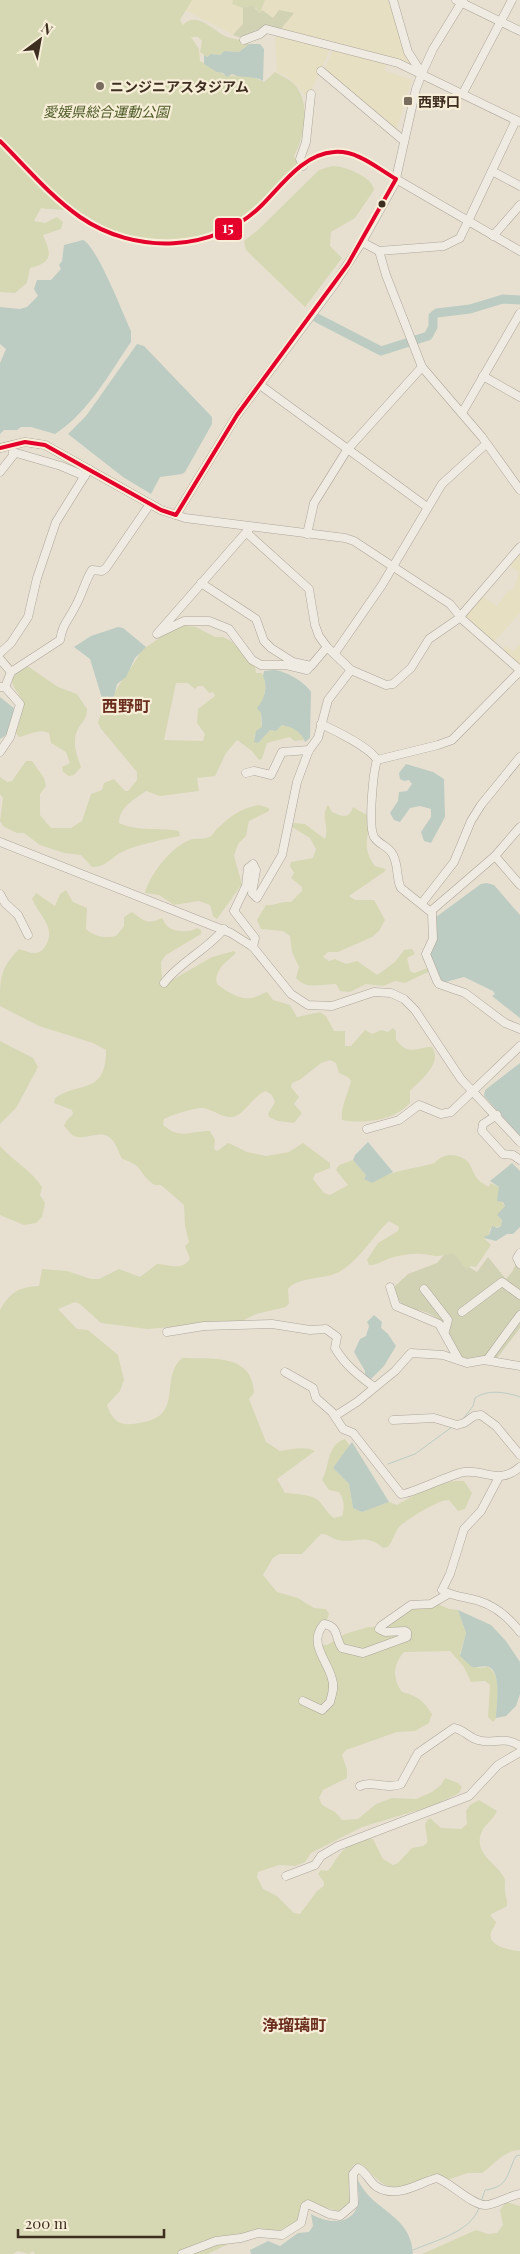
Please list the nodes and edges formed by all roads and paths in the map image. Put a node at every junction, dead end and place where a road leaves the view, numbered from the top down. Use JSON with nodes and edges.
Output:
{"nodes":[{"id":1,"x":393,"y":0,"type":"edge"},
{"id":2,"x":512,"y":0,"type":"edge"},
{"id":3,"x":460,"y":1,"type":"edge"},
{"id":4,"x":500,"y":22,"type":"junction"},
{"id":5,"x":520,"y":31,"type":"edge"},
{"id":6,"x":244,"y":40,"type":"dead end"},
{"id":7,"x":322,"y":71,"type":"dead end"},
{"id":8,"x":422,"y":73,"type":"junction"},
{"id":9,"x":463,"y":93,"type":"junction"},
{"id":10,"x":311,"y":94,"type":"dead end"},
{"id":11,"x":518,"y":121,"type":"edge"},
{"id":12,"x":404,"y":141,"type":"junction"},
{"id":13,"x":303,"y":166,"type":"dead end"},
{"id":14,"x":492,"y":171,"type":"junction"},
{"id":15,"x":395,"y":181,"type":"junction"},
{"id":16,"x":520,"y":186,"type":"edge"},
{"id":17,"x":520,"y":205,"type":"edge"},
{"id":18,"x":469,"y":222,"type":"junction"},
{"id":19,"x":493,"y":236,"type":"junction"},
{"id":20,"x":362,"y":242,"type":"junction"},
{"id":21,"x":379,"y":250,"type":"junction"},
{"id":22,"x":520,"y":251,"type":"edge"},
{"id":23,"x":520,"y":313,"type":"edge"},
{"id":24,"x":422,"y":366,"type":"junction"},
{"id":25,"x":483,"y":376,"type":"junction"},
{"id":26,"x":260,"y":384,"type":"junction"},
{"id":27,"x":520,"y":397,"type":"edge"},
{"id":28,"x":462,"y":413,"type":"junction"},
{"id":29,"x":486,"y":444,"type":"junction"},
{"id":30,"x":0,"y":448,"type":"edge"},
{"id":31,"x":347,"y":450,"type":"junction"},
{"id":32,"x":0,"y":472,"type":"edge"},
{"id":33,"x":87,"y":473,"type":"junction"},
{"id":34,"x":520,"y":490,"type":"edge"},
{"id":35,"x":150,"y":504,"type":"junction"},
{"id":36,"x":427,"y":507,"type":"junction"},
{"id":37,"x":176,"y":515,"type":"junction"},
{"id":38,"x":249,"y":530,"type":"junction"},
{"id":39,"x":307,"y":534,"type":"junction"},
{"id":40,"x":520,"y":548,"type":"edge"},
{"id":41,"x":392,"y":566,"type":"junction"},
{"id":42,"x":201,"y":583,"type":"junction"},
{"id":43,"x":460,"y":616,"type":"junction"},
{"id":44,"x":327,"y":647,"type":"junction"},
{"id":45,"x":0,"y":653,"type":"edge"},
{"id":46,"x":335,"y":653,"type":"junction"},
{"id":47,"x":0,"y":659,"type":"edge"},
{"id":48,"x":310,"y":666,"type":"junction"},
{"id":49,"x":351,"y":670,"type":"junction"},
{"id":50,"x":520,"y":670,"type":"edge"},
{"id":51,"x":11,"y":672,"type":"junction"},
{"id":52,"x":3,"y":687,"type":"edge"},
{"id":53,"x":321,"y":724,"type":"junction"},
{"id":54,"x":309,"y":750,"type":"junction"},
{"id":55,"x":0,"y":752,"type":"edge"},
{"id":56,"x":520,"y":757,"type":"edge"},
{"id":57,"x":378,"y":760,"type":"junction"},
{"id":58,"x":246,"y":773,"type":"dead end"},
{"id":59,"x":520,"y":827,"type":"edge"},
{"id":60,"x":0,"y":842,"type":"edge"},
{"id":61,"x":495,"y":856,"type":"junction"},
{"id":62,"x":520,"y":885,"type":"edge"},
{"id":63,"x":0,"y":894,"type":"edge"},
{"id":64,"x":422,"y":903,"type":"junction"},
{"id":65,"x":431,"y":912,"type":"junction"},
{"id":66,"x":224,"y":929,"type":"junction"},
{"id":67,"x":28,"y":935,"type":"dead end"},
{"id":68,"x":253,"y":947,"type":"junction"},
{"id":69,"x":164,"y":983,"type":"dead end"},
{"id":70,"x":520,"y":1029,"type":"edge"},
{"id":71,"x":520,"y":1046,"type":"edge"},
{"id":72,"x":474,"y":1091,"type":"junction"},
{"id":73,"x":497,"y":1115,"type":"junction"},
{"id":74,"x":367,"y":1129,"type":"dead end"},
{"id":75,"x":520,"y":1142,"type":"edge"},
{"id":76,"x":520,"y":1160,"type":"edge"},
{"id":77,"x":520,"y":1252,"type":"edge"},
{"id":78,"x":520,"y":1264,"type":"edge"},
{"id":79,"x":390,"y":1287,"type":"dead end"},
{"id":80,"x":424,"y":1289,"type":"dead end"},
{"id":81,"x":520,"y":1295,"type":"edge"},
{"id":82,"x":462,"y":1312,"type":"dead end"},
{"id":83,"x":520,"y":1316,"type":"edge"},
{"id":84,"x":445,"y":1331,"type":"junction"},
{"id":85,"x":168,"y":1332,"type":"dead end"},
{"id":86,"x":459,"y":1360,"type":"junction"},
{"id":87,"x":487,"y":1360,"type":"junction"},
{"id":88,"x":520,"y":1366,"type":"edge"},
{"id":89,"x":285,"y":1372,"type":"dead end"},
{"id":90,"x":374,"y":1387,"type":"junction"},
{"id":91,"x":335,"y":1416,"type":"junction"},
{"id":92,"x":393,"y":1420,"type":"dead end"},
{"id":93,"x":520,"y":1455,"type":"edge"},
{"id":94,"x":520,"y":1466,"type":"edge"},
{"id":95,"x":499,"y":1477,"type":"junction"},
{"id":96,"x":448,"y":1594,"type":"junction"},
{"id":97,"x":517,"y":1621,"type":"edge"},
{"id":98,"x":520,"y":1632,"type":"edge"},
{"id":99,"x":303,"y":1701,"type":"dead end"},
{"id":100,"x":520,"y":1746,"type":"edge"},
{"id":101,"x":520,"y":1752,"type":"edge"},
{"id":102,"x":360,"y":1786,"type":"dead end"},
{"id":103,"x":286,"y":1876,"type":"dead end"},
{"id":104,"x":520,"y":2194,"type":"edge"},
{"id":105,"x":182,"y":2254,"type":"edge"}],
"edges":[{"from":1,"to":8,"type":"street"},
{"from":2,"to":4,"type":"street"},
{"from":3,"to":4,"type":"street"},
{"from":3,"to":8,"type":"street"},
{"from":4,"to":5,"type":"street"},
{"from":4,"to":9,"type":"street"},
{"from":6,"to":8,"type":"street"},
{"from":7,"to":12,"type":"street"},
{"from":8,"to":9,"type":"street"},
{"from":8,"to":12,"type":"street"},
{"from":9,"to":11,"type":"street"},
{"from":10,"to":13,"type":"street"},
{"from":11,"to":14,"type":"street"},
{"from":12,"to":15,"type":"street"},
{"from":14,"to":16,"type":"street"},
{"from":14,"to":18,"type":"street"},
{"from":15,"to":18,"type":"street"},
{"from":15,"to":20,"type":"street"},
{"from":17,"to":19,"type":"street"},
{"from":18,"to":19,"type":"street"},
{"from":18,"to":21,"type":"street"},
{"from":19,"to":22,"type":"street"},
{"from":20,"to":21,"type":"street"},
{"from":20,"to":26,"type":"street"},
{"from":21,"to":24,"type":"street"},
{"from":23,"to":25,"type":"street"},
{"from":24,"to":28,"type":"street"},
{"from":24,"to":31,"type":"street"},
{"from":25,"to":27,"type":"street"},
{"from":25,"to":28,"type":"street"},
{"from":26,"to":31,"type":"street"},
{"from":26,"to":37,"type":"street"},
{"from":28,"to":29,"type":"street"},
{"from":29,"to":34,"type":"street"},
{"from":29,"to":36,"type":"street"},
{"from":30,"to":33,"type":"street"},
{"from":31,"to":36,"type":"street"},
{"from":31,"to":39,"type":"street"},
{"from":32,"to":33,"type":"street"},
{"from":33,"to":35,"type":"street"},
{"from":33,"to":45,"type":"street"},
{"from":35,"to":37,"type":"street"},
{"from":35,"to":51,"type":"street"},
{"from":36,"to":41,"type":"street"},
{"from":37,"to":38,"type":"street"},
{"from":38,"to":39,"type":"street"},
{"from":38,"to":42,"type":"street"},
{"from":38,"to":44,"type":"street"},
{"from":39,"to":41,"type":"street"},
{"from":40,"to":43,"type":"street"},
{"from":41,"to":43,"type":"street"},
{"from":41,"to":46,"type":"street"},
{"from":42,"to":48,"type":"street"},
{"from":42,"to":48,"type":"street"},
{"from":43,"to":49,"type":"street"},
{"from":43,"to":50,"type":"street"},
{"from":44,"to":46,"type":"street"},
{"from":44,"to":48,"type":"street"},
{"from":46,"to":49,"type":"street"},
{"from":47,"to":51,"type":"street"},
{"from":49,"to":53,"type":"street"},
{"from":50,"to":57,"type":"street"},
{"from":51,"to":52,"type":"street"},
{"from":52,"to":55,"type":"street"},
{"from":53,"to":54,"type":"street"},
{"from":53,"to":57,"type":"street"},
{"from":54,"to":58,"type":"street"},
{"from":54,"to":68,"type":"street"},
{"from":56,"to":64,"type":"street"},
{"from":57,"to":64,"type":"street"},
{"from":59,"to":61,"type":"street"},
{"from":60,"to":66,"type":"street"},
{"from":61,"to":62,"type":"street"},
{"from":61,"to":65,"type":"street"},
{"from":63,"to":67,"type":"street"},
{"from":64,"to":65,"type":"street"},
{"from":65,"to":70,"type":"street"},
{"from":66,"to":68,"type":"street"},
{"from":66,"to":69,"type":"street"},
{"from":68,"to":72,"type":"street"},
{"from":71,"to":72,"type":"street"},
{"from":72,"to":73,"type":"street"},
{"from":72,"to":74,"type":"street"},
{"from":73,"to":75,"type":"street"},
{"from":73,"to":76,"type":"street"},
{"from":77,"to":78,"type":"street"},
{"from":79,"to":84,"type":"street"},
{"from":80,"to":84,"type":"street"},
{"from":81,"to":82,"type":"street"},
{"from":83,"to":87,"type":"street"},
{"from":84,"to":86,"type":"street"},
{"from":85,"to":90,"type":"street"},
{"from":86,"to":87,"type":"street"},
{"from":86,"to":90,"type":"street"},
{"from":87,"to":88,"type":"street"},
{"from":89,"to":91,"type":"street"},
{"from":90,"to":91,"type":"street"},
{"from":91,"to":95,"type":"street"},
{"from":92,"to":93,"type":"street"},
{"from":94,"to":95,"type":"street"},
{"from":95,"to":96,"type":"street"},
{"from":96,"to":97,"type":"street"},
{"from":96,"to":99,"type":"street"},
{"from":97,"to":98,"type":"street"},
{"from":100,"to":102,"type":"street"},
{"from":101,"to":103,"type":"street"},
{"from":104,"to":105,"type":"street"}]}
